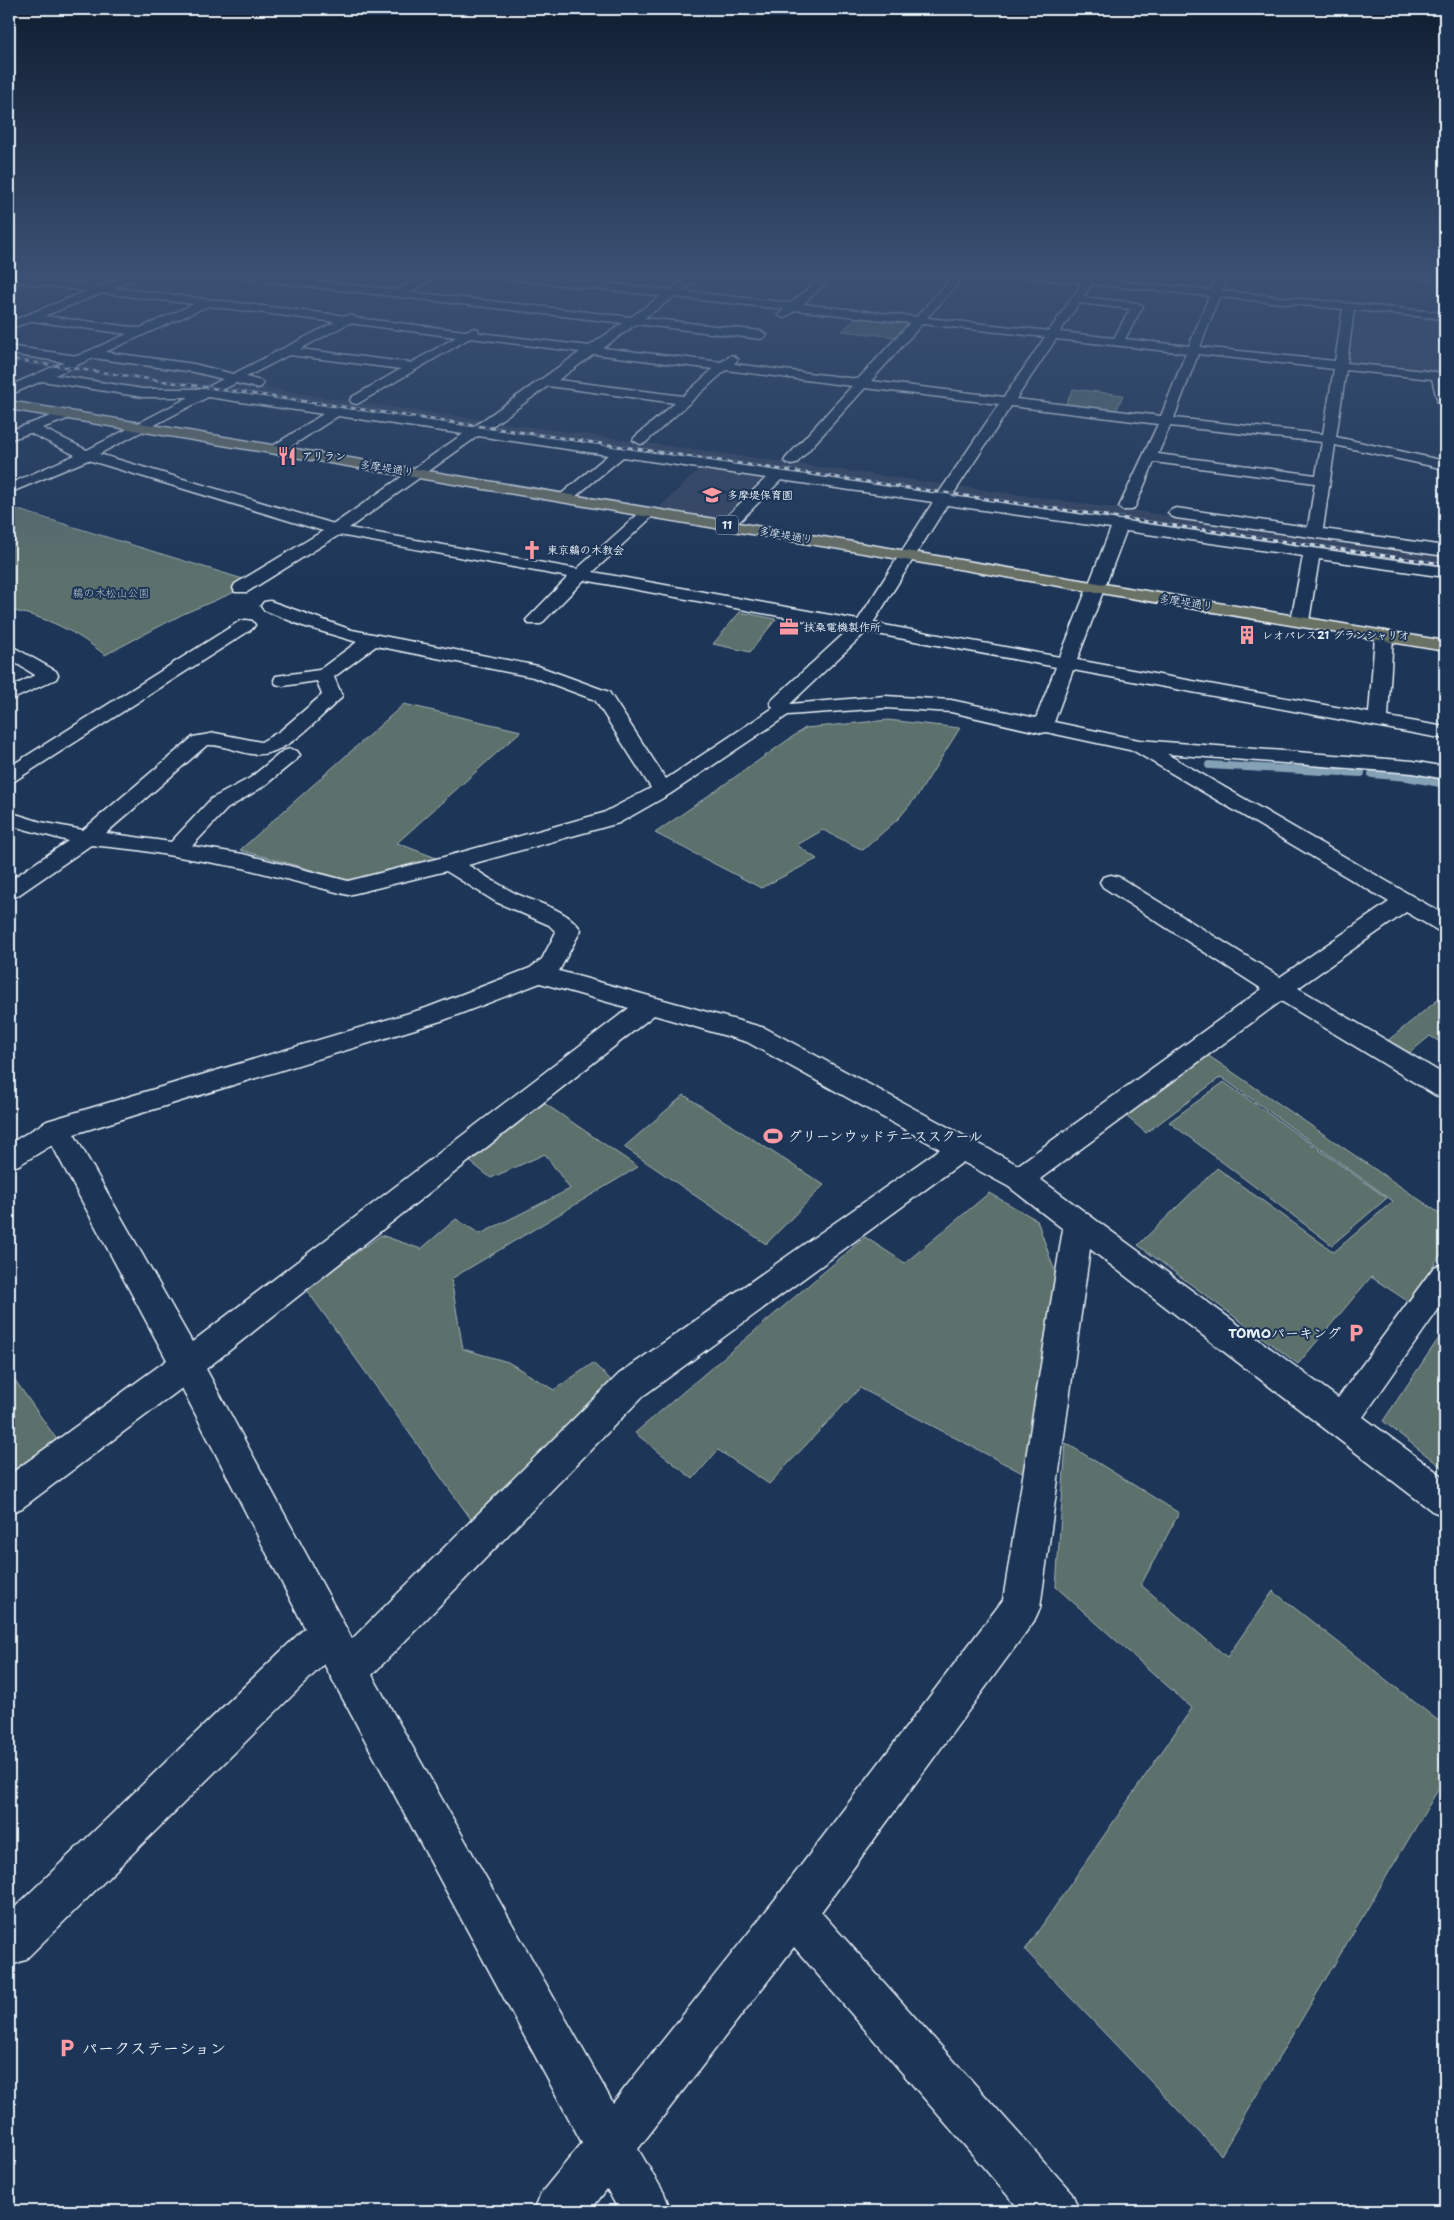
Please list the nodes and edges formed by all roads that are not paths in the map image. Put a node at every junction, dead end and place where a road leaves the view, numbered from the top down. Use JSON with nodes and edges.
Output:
{"nodes":[{"id":1,"x":1441,"y":376,"type":"edge"},
{"id":2,"x":42,"y":377,"type":"joint"},
{"id":3,"x":224,"y":377,"type":"edge"},
{"id":4,"x":238,"y":377,"type":"edge"},
{"id":5,"x":397,"y":377,"type":"edge"},
{"id":6,"x":553,"y":377,"type":"edge"},
{"id":7,"x":712,"y":377,"type":"edge"},
{"id":8,"x":810,"y":377,"type":"edge"},
{"id":9,"x":868,"y":377,"type":"edge"},
{"id":10,"x":1024,"y":377,"type":"edge"},
{"id":11,"x":1182,"y":377,"type":"edge"},
{"id":12,"x":1339,"y":377,"type":"edge"},
{"id":13,"x":233,"y":379,"type":"junction"},
{"id":14,"x":545,"y":382,"type":"junction"},
{"id":15,"x":862,"y":383,"type":"junction"},
{"id":16,"x":268,"y":386,"type":"dead end"},
{"id":17,"x":9,"y":391,"type":"edge"},
{"id":18,"x":207,"y":393,"type":"junction"},
{"id":19,"x":357,"y":400,"type":"junction"},
{"id":20,"x":685,"y":400,"type":"junction"},
{"id":21,"x":1008,"y":401,"type":"junction"},
{"id":22,"x":376,"y":403,"type":"dead end"},
{"id":23,"x":1445,"y":403,"type":"edge"},
{"id":24,"x":9,"y":404,"type":"edge"},
{"id":25,"x":338,"y":404,"type":"junction"},
{"id":26,"x":68,"y":414,"type":"junction"},
{"id":27,"x":1165,"y":421,"type":"junction"},
{"id":28,"x":512,"y":422,"type":"dead end"},
{"id":29,"x":482,"y":423,"type":"junction"},
{"id":30,"x":142,"y":427,"type":"junction"},
{"id":31,"x":32,"y":429,"type":"junction"},
{"id":32,"x":9,"y":436,"type":"edge"},
{"id":33,"x":1328,"y":439,"type":"junction"},
{"id":34,"x":659,"y":442,"type":"dead end"},
{"id":35,"x":276,"y":450,"type":"junction"},
{"id":36,"x":621,"y":452,"type":"junction"},
{"id":37,"x":87,"y":454,"type":"junction"},
{"id":38,"x":1148,"y":457,"type":"junction"},
{"id":39,"x":810,"y":463,"type":"dead end"},
{"id":40,"x":1445,"y":465,"type":"edge"},
{"id":41,"x":417,"y":473,"type":"junction"},
{"id":42,"x":778,"y":475,"type":"junction"},
{"id":43,"x":1322,"y":480,"type":"junction"},
{"id":44,"x":936,"y":481,"type":"dead end"},
{"id":45,"x":954,"y":483,"type":"junction"},
{"id":46,"x":973,"y":486,"type":"dead end"},
{"id":47,"x":9,"y":489,"type":"edge"},
{"id":48,"x":565,"y":498,"type":"junction"},
{"id":49,"x":945,"y":498,"type":"junction"},
{"id":50,"x":1147,"y":510,"type":"dead end"},
{"id":51,"x":649,"y":512,"type":"junction"},
{"id":52,"x":1166,"y":512,"type":"dead end"},
{"id":53,"x":727,"y":525,"type":"junction"},
{"id":54,"x":1120,"y":525,"type":"junction"},
{"id":55,"x":336,"y":530,"type":"junction"},
{"id":56,"x":1315,"y":532,"type":"junction"},
{"id":57,"x":1445,"y":551,"type":"edge"},
{"id":58,"x":1312,"y":553,"type":"junction"},
{"id":59,"x":908,"y":556,"type":"junction"},
{"id":60,"x":1445,"y":572,"type":"edge"},
{"id":61,"x":579,"y":576,"type":"junction"},
{"id":62,"x":1096,"y":587,"type":"junction"},
{"id":63,"x":241,"y":588,"type":"dead end"},
{"id":64,"x":270,"y":606,"type":"dead end"},
{"id":65,"x":535,"y":620,"type":"dead end"},
{"id":66,"x":1300,"y":620,"type":"junction"},
{"id":67,"x":246,"y":625,"type":"dead end"},
{"id":68,"x":862,"y":627,"type":"junction"},
{"id":69,"x":1384,"y":636,"type":"junction"},
{"id":70,"x":372,"y":640,"type":"junction"},
{"id":71,"x":1445,"y":646,"type":"edge"},
{"id":72,"x":9,"y":652,"type":"edge"},
{"id":73,"x":1066,"y":664,"type":"junction"},
{"id":74,"x":324,"y":675,"type":"junction"},
{"id":75,"x":283,"y":680,"type":"dead end"},
{"id":76,"x":9,"y":695,"type":"edge"},
{"id":77,"x":783,"y":710,"type":"junction"},
{"id":78,"x":1378,"y":721,"type":"junction"},
{"id":79,"x":1042,"y":727,"type":"junction"},
{"id":80,"x":1445,"y":733,"type":"edge"},
{"id":81,"x":1139,"y":746,"type":"junction"},
{"id":82,"x":290,"y":755,"type":"dead end"},
{"id":83,"x":1445,"y":774,"type":"edge"},
{"id":84,"x":9,"y":776,"type":"edge"},
{"id":85,"x":663,"y":790,"type":"junction"},
{"id":86,"x":9,"y":818,"type":"edge"},
{"id":87,"x":87,"y":838,"type":"junction"},
{"id":88,"x":177,"y":849,"type":"junction"},
{"id":89,"x":449,"y":863,"type":"junction"},
{"id":90,"x":1111,"y":882,"type":"dead end"},
{"id":91,"x":9,"y":891,"type":"edge"},
{"id":92,"x":1406,"y":901,"type":"junction"},
{"id":93,"x":1445,"y":925,"type":"edge"},
{"id":94,"x":539,"y":974,"type":"junction"},
{"id":95,"x":1280,"y":989,"type":"junction"},
{"id":96,"x":651,"y":1004,"type":"junction"},
{"id":97,"x":1445,"y":1088,"type":"edge"},
{"id":98,"x":57,"y":1129,"type":"junction"},
{"id":99,"x":962,"y":1148,"type":"junction"},
{"id":100,"x":9,"y":1157,"type":"edge"},
{"id":101,"x":1019,"y":1179,"type":"junction"},
{"id":102,"x":1079,"y":1224,"type":"junction"},
{"id":103,"x":1445,"y":1276,"type":"edge"},
{"id":104,"x":187,"y":1365,"type":"junction"},
{"id":105,"x":1341,"y":1421,"type":"junction"},
{"id":106,"x":9,"y":1496,"type":"edge"},
{"id":107,"x":1445,"y":1499,"type":"edge"},
{"id":108,"x":328,"y":1633,"type":"junction"},
{"id":109,"x":348,"y":1671,"type":"junction"},
{"id":110,"x":793,"y":1913,"type":"junction"},
{"id":111,"x":9,"y":1944,"type":"edge"},
{"id":112,"x":610,"y":2145,"type":"junction"},
{"id":113,"x":559,"y":2211,"type":"edge"},
{"id":114,"x":646,"y":2211,"type":"edge"},
{"id":115,"x":1054,"y":2211,"type":"edge"}],
"edges":[{"from":1,"to":23,"type":"street"},
{"from":2,"to":17,"type":"street"},
{"from":2,"to":18,"type":"street"},
{"from":3,"to":13,"type":"street"},
{"from":4,"to":13,"type":"street"},
{"from":5,"to":19,"type":"street"},
{"from":6,"to":14,"type":"street"},
{"from":7,"to":20,"type":"street"},
{"from":8,"to":15,"type":"street"},
{"from":9,"to":15,"type":"street"},
{"from":10,"to":21,"type":"street"},
{"from":11,"to":27,"type":"street"},
{"from":12,"to":33,"type":"street"},
{"from":13,"to":16,"type":"street"},
{"from":13,"to":18,"type":"street"},
{"from":14,"to":20,"type":"street"},
{"from":14,"to":29,"type":"street"},
{"from":15,"to":21,"type":"street"},
{"from":15,"to":39,"type":"street"},
{"from":18,"to":25,"type":"street"},
{"from":18,"to":30,"type":"street"},
{"from":19,"to":22,"type":"street"},
{"from":19,"to":25,"type":"street"},
{"from":20,"to":34,"type":"street"},
{"from":21,"to":27,"type":"street"},
{"from":21,"to":45,"type":"street"},
{"from":24,"to":26,"type":"main road","name":"多摩堤通り","number":"11"},
{"from":25,"to":29,"type":"street"},
{"from":25,"to":35,"type":"street"},
{"from":26,"to":30,"type":"main road","name":"多摩堤通り","number":"11"},
{"from":26,"to":31,"type":"street"},
{"from":27,"to":33,"type":"street"},
{"from":27,"to":38,"type":"street"},
{"from":28,"to":29,"type":"street"},
{"from":29,"to":36,"type":"street"},
{"from":29,"to":41,"type":"street"},
{"from":30,"to":35,"type":"main road","name":"多摩堤通り","number":"11"},
{"from":30,"to":37,"type":"street"},
{"from":31,"to":32,"type":"street"},
{"from":31,"to":37,"type":"street"},
{"from":33,"to":40,"type":"street"},
{"from":33,"to":43,"type":"street"},
{"from":35,"to":41,"type":"main road","name":"多摩堤通り","number":"11"},
{"from":36,"to":42,"type":"street"},
{"from":36,"to":48,"type":"street"},
{"from":37,"to":47,"type":"street"},
{"from":37,"to":55,"type":"street"},
{"from":38,"to":43,"type":"street"},
{"from":38,"to":50,"type":"street"},
{"from":41,"to":48,"type":"main road","name":"多摩堤通り","number":"11"},
{"from":41,"to":55,"type":"street"},
{"from":42,"to":49,"type":"street"},
{"from":42,"to":53,"type":"street"},
{"from":43,"to":56,"type":"street"},
{"from":44,"to":45,"type":"street"},
{"from":45,"to":46,"type":"street"},
{"from":45,"to":49,"type":"street"},
{"from":48,"to":51,"type":"main road","name":"多摩堤通り","number":"11"},
{"from":49,"to":54,"type":"street"},
{"from":49,"to":59,"type":"street"},
{"from":51,"to":53,"type":"main road","name":"多摩堤通り","number":"11"},
{"from":51,"to":61,"type":"street"},
{"from":52,"to":56,"type":"street"},
{"from":53,"to":59,"type":"main road","name":"多摩堤通り","number":"11"},
{"from":54,"to":58,"type":"street"},
{"from":54,"to":62,"type":"street"},
{"from":55,"to":61,"type":"street"},
{"from":55,"to":63,"type":"street"},
{"from":56,"to":57,"type":"street"},
{"from":58,"to":60,"type":"street"},
{"from":58,"to":66,"type":"street"},
{"from":59,"to":62,"type":"main road","name":"多摩堤通り","number":"11"},
{"from":59,"to":68,"type":"street"},
{"from":61,"to":65,"type":"street"},
{"from":61,"to":68,"type":"street"},
{"from":62,"to":66,"type":"main road","name":"多摩堤通り","number":"11"},
{"from":62,"to":73,"type":"street"},
{"from":64,"to":70,"type":"street"},
{"from":66,"to":69,"type":"main road","name":"多摩堤通り","number":"11"},
{"from":67,"to":84,"type":"street"},
{"from":68,"to":73,"type":"street"},
{"from":68,"to":77,"type":"street"},
{"from":69,"to":71,"type":"main road","name":"多摩堤通り","number":"11"},
{"from":69,"to":78,"type":"street"},
{"from":70,"to":74,"type":"street"},
{"from":70,"to":85,"type":"street"},
{"from":72,"to":76,"type":"street"},
{"from":73,"to":78,"type":"street"},
{"from":73,"to":79,"type":"street"},
{"from":74,"to":75,"type":"street"},
{"from":74,"to":87,"type":"street"},
{"from":77,"to":79,"type":"street"},
{"from":77,"to":85,"type":"street"},
{"from":78,"to":80,"type":"street"},
{"from":79,"to":81,"type":"street"},
{"from":81,"to":83,"type":"street"},
{"from":81,"to":92,"type":"street"},
{"from":82,"to":88,"type":"street"},
{"from":85,"to":89,"type":"street"},
{"from":86,"to":87,"type":"street"},
{"from":87,"to":88,"type":"street"},
{"from":87,"to":91,"type":"street"},
{"from":88,"to":89,"type":"street"},
{"from":89,"to":94,"type":"street"},
{"from":90,"to":95,"type":"street"},
{"from":92,"to":93,"type":"street"},
{"from":92,"to":95,"type":"street"},
{"from":94,"to":96,"type":"street"},
{"from":94,"to":98,"type":"street"},
{"from":95,"to":97,"type":"street"},
{"from":95,"to":101,"type":"street"},
{"from":96,"to":99,"type":"street"},
{"from":96,"to":104,"type":"street"},
{"from":98,"to":100,"type":"street"},
{"from":98,"to":104,"type":"street"},
{"from":99,"to":101,"type":"street"},
{"from":99,"to":109,"type":"street"},
{"from":101,"to":102,"type":"street"},
{"from":102,"to":105,"type":"street"},
{"from":102,"to":110,"type":"street"},
{"from":103,"to":105,"type":"street"},
{"from":104,"to":106,"type":"street"},
{"from":104,"to":108,"type":"street"},
{"from":105,"to":107,"type":"street"},
{"from":108,"to":109,"type":"street"},
{"from":108,"to":111,"type":"street"},
{"from":109,"to":112,"type":"street"},
{"from":110,"to":112,"type":"street"},
{"from":110,"to":115,"type":"street"},
{"from":112,"to":113,"type":"street"},
{"from":112,"to":114,"type":"street"}]}
